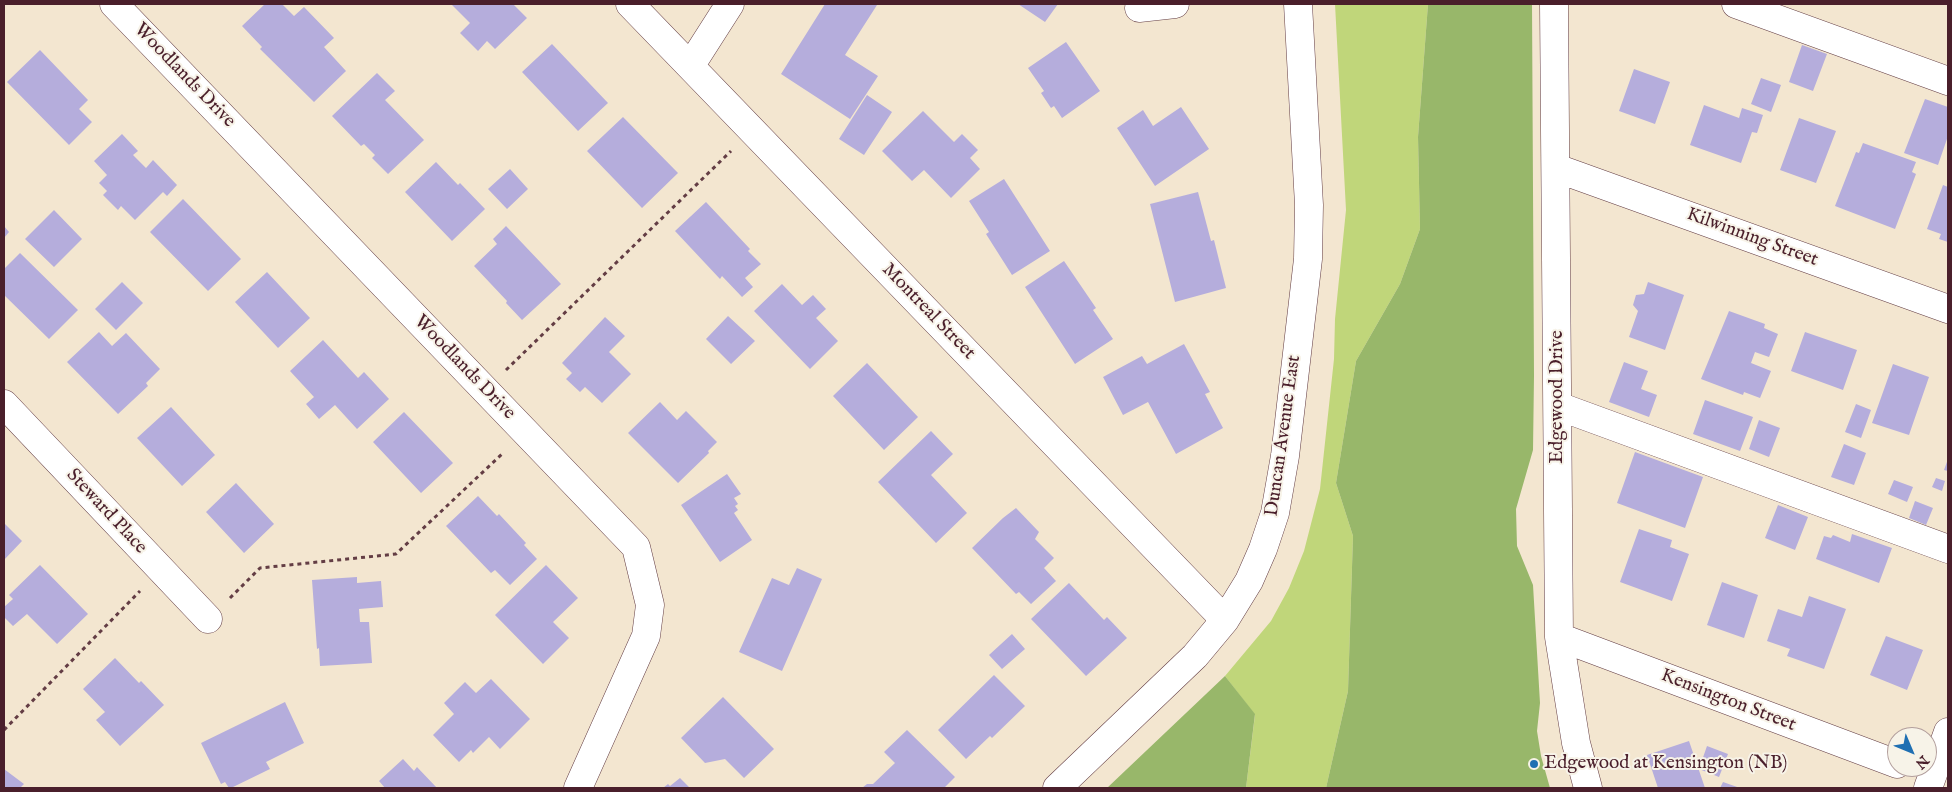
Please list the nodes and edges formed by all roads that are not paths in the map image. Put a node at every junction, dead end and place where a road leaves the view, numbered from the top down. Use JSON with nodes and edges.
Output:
{"nodes":[{"id":1,"x":114,"y":4,"type":"edge"},
{"id":2,"x":630,"y":4,"type":"edge"},
{"id":3,"x":730,"y":4,"type":"edge"},
{"id":4,"x":1175,"y":4,"type":"edge"},
{"id":5,"x":1298,"y":4,"type":"edge"},
{"id":6,"x":1554,"y":4,"type":"edge"},
{"id":7,"x":1736,"y":4,"type":"edge"},
{"id":8,"x":1139,"y":8,"type":"dead end"},
{"id":9,"x":690,"y":65,"type":"junction"},
{"id":10,"x":1948,"y":81,"type":"edge"},
{"id":11,"x":1556,"y":168,"type":"junction"},
{"id":12,"x":1948,"y":309,"type":"edge"},
{"id":13,"x":4,"y":404,"type":"edge"},
{"id":14,"x":1558,"y":406,"type":"junction"},
{"id":15,"x":1948,"y":549,"type":"edge"},
{"id":16,"x":208,"y":620,"type":"road end"},
{"id":17,"x":1225,"y":620,"type":"junction"},
{"id":18,"x":1559,"y":638,"type":"junction"},
{"id":19,"x":1948,"y":732,"type":"edge"},
{"id":20,"x":1887,"y":760,"type":"edge"},
{"id":21,"x":1924,"y":777,"type":"edge"},
{"id":22,"x":1936,"y":783,"type":"edge"},
{"id":23,"x":578,"y":788,"type":"edge"},
{"id":24,"x":1057,"y":788,"type":"edge"},
{"id":25,"x":1588,"y":788,"type":"edge"}],
"edges":[{"from":1,"to":23,"type":"street","name":"Woodlands Drive"},
{"from":2,"to":9,"type":"street","name":"Montreal Street"},
{"from":3,"to":9,"type":"street"},
{"from":4,"to":8,"type":"street"},
{"from":5,"to":17,"type":"street","name":"Duncan Avenue East"},
{"from":6,"to":11,"type":"street","name":"Edgewood Drive"},
{"from":7,"to":10,"type":"street"},
{"from":9,"to":17,"type":"street","name":"Montreal Street"},
{"from":11,"to":12,"type":"street","name":"Kilwinning Street"},
{"from":11,"to":14,"type":"street","name":"Edgewood Drive"},
{"from":13,"to":16,"type":"street","name":"Steward Place"},
{"from":14,"to":15,"type":"street"},
{"from":14,"to":18,"type":"street","name":"Edgewood Drive"},
{"from":17,"to":24,"type":"street","name":"Duncan Avenue East"},
{"from":18,"to":20,"type":"street","name":"Kensington Street"},
{"from":18,"to":25,"type":"street","name":"Edgewood Drive"},
{"from":19,"to":22,"type":"street"},
{"from":21,"to":22,"type":"street"}]}
